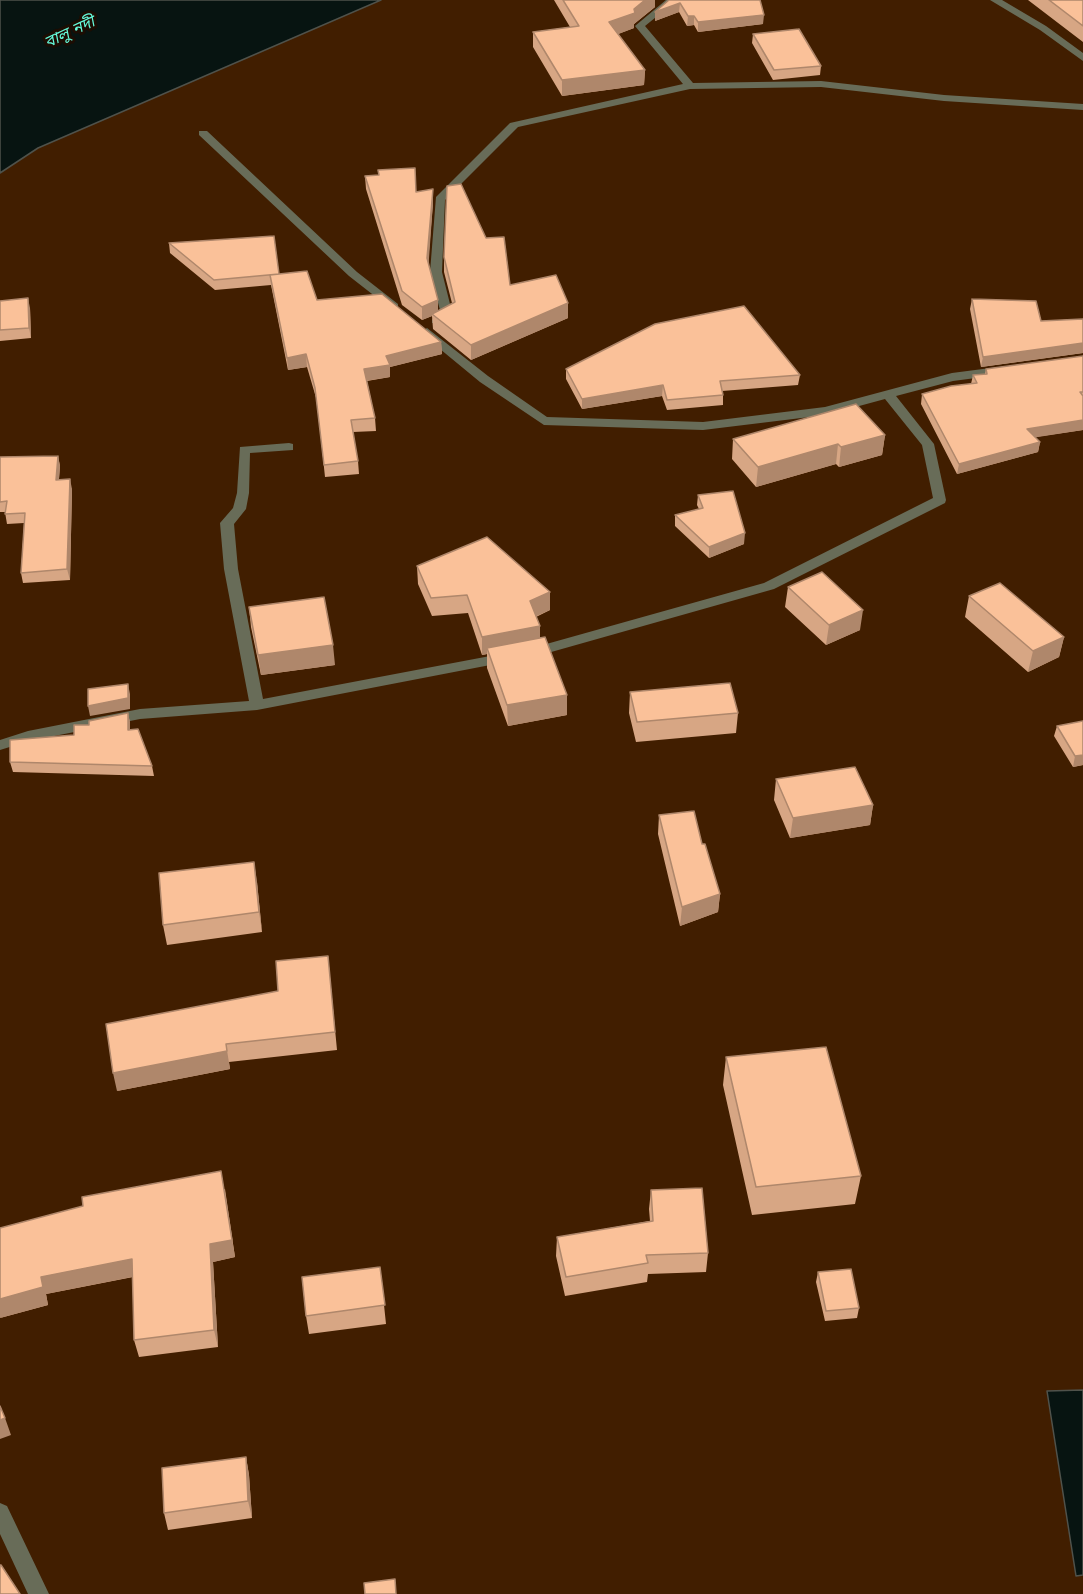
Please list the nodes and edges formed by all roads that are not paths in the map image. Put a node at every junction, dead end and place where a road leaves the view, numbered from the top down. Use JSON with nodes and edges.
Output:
{"nodes":[{"id":1,"x":672,"y":0,"type":"edge"},
{"id":2,"x":995,"y":0,"type":"edge"},
{"id":3,"x":1083,"y":58,"type":"edge"},
{"id":4,"x":690,"y":86,"type":"junction"},
{"id":5,"x":1083,"y":107,"type":"edge"},
{"id":6,"x":203,"y":133,"type":"dead end"},
{"id":7,"x":414,"y":321,"type":"junction"},
{"id":8,"x":1017,"y":368,"type":"edge"},
{"id":9,"x":888,"y":394,"type":"junction"},
{"id":10,"x":289,"y":447,"type":"dead end"},
{"id":11,"x":257,"y":705,"type":"junction"},
{"id":12,"x":0,"y":746,"type":"edge"},
{"id":13,"x":0,"y":1513,"type":"edge"},
{"id":14,"x":39,"y":1594,"type":"edge"}],
"edges":[{"from":1,"to":4,"type":"street"},
{"from":2,"to":3,"type":"street"},
{"from":4,"to":5,"type":"street"},
{"from":4,"to":7,"type":"street"},
{"from":6,"to":7,"type":"street"},
{"from":7,"to":9,"type":"street"},
{"from":8,"to":9,"type":"street"},
{"from":9,"to":11,"type":"street"},
{"from":10,"to":11,"type":"street"},
{"from":11,"to":12,"type":"street"},
{"from":13,"to":14,"type":"street"}]}
